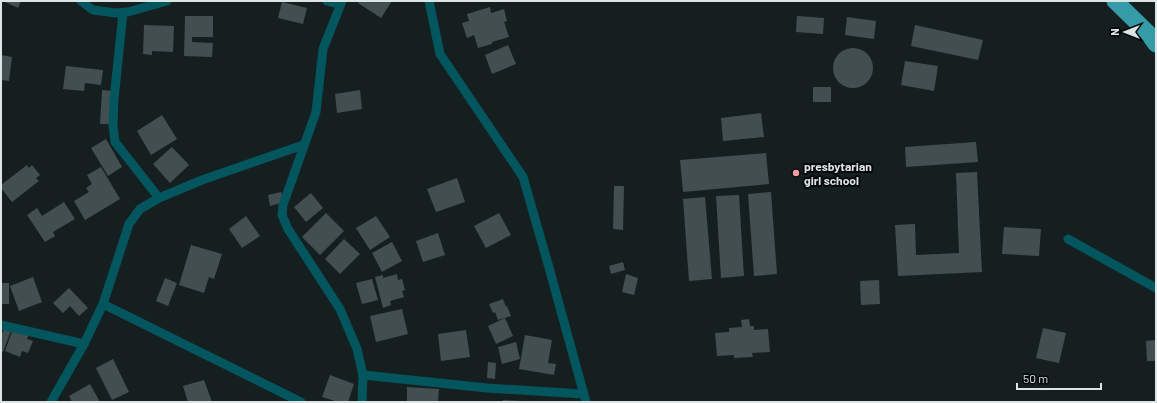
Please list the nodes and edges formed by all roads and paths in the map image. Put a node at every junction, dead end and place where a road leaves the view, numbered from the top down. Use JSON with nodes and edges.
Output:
{"nodes":[{"id":1,"x":81,"y":1,"type":"edge"},
{"id":2,"x":167,"y":1,"type":"edge"},
{"id":3,"x":327,"y":1,"type":"edge"},
{"id":4,"x":429,"y":1,"type":"edge"},
{"id":5,"x":1116,"y":1,"type":"edge"},
{"id":6,"x":341,"y":2,"type":"edge"},
{"id":7,"x":123,"y":12,"type":"junction"},
{"id":8,"x":1156,"y":44,"type":"edge"},
{"id":9,"x":304,"y":145,"type":"junction"},
{"id":10,"x":159,"y":198,"type":"junction"},
{"id":11,"x":1068,"y":239,"type":"dead end"},
{"id":12,"x":1156,"y":288,"type":"edge"},
{"id":13,"x":103,"y":304,"type":"junction"},
{"id":14,"x":1,"y":325,"type":"edge"},
{"id":15,"x":84,"y":344,"type":"junction"},
{"id":16,"x":363,"y":375,"type":"junction"},
{"id":17,"x":585,"y":398,"type":"edge"},
{"id":18,"x":51,"y":402,"type":"edge"},
{"id":19,"x":301,"y":402,"type":"edge"},
{"id":20,"x":362,"y":402,"type":"edge"}],
"edges":[{"from":1,"to":7,"type":"street"},
{"from":2,"to":7,"type":"street"},
{"from":3,"to":6,"type":"street"},
{"from":4,"to":17,"type":"street"},
{"from":5,"to":8,"type":"highway"},
{"from":6,"to":9,"type":"street"},
{"from":7,"to":10,"type":"street"},
{"from":9,"to":10,"type":"street"},
{"from":9,"to":16,"type":"street"},
{"from":10,"to":13,"type":"street"},
{"from":11,"to":12,"type":"street"},
{"from":13,"to":15,"type":"street"},
{"from":13,"to":19,"type":"street"},
{"from":14,"to":15,"type":"street"},
{"from":15,"to":18,"type":"street"},
{"from":16,"to":17,"type":"street"},
{"from":16,"to":20,"type":"street"}]}
